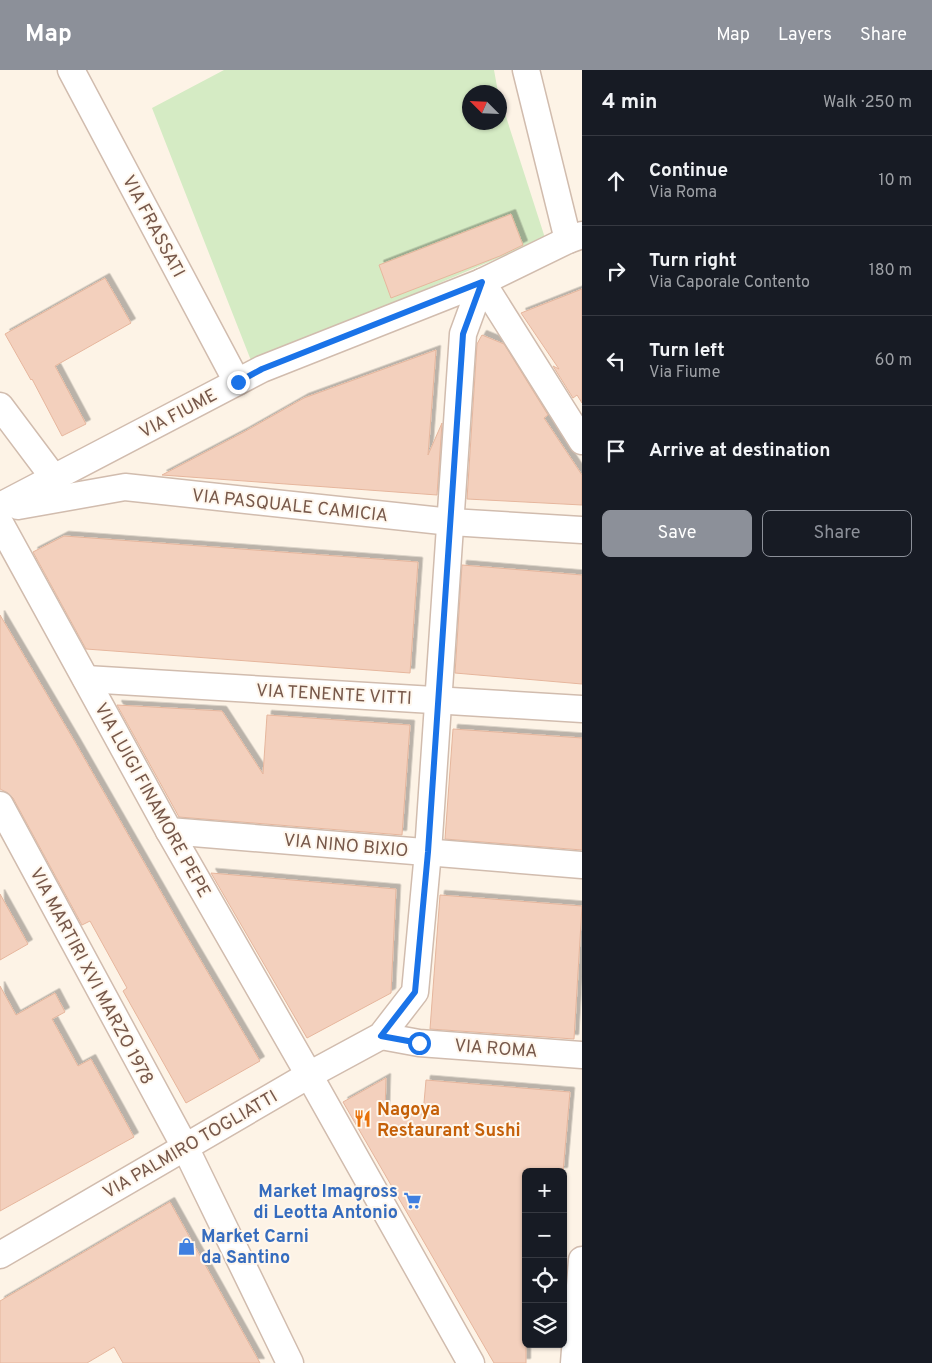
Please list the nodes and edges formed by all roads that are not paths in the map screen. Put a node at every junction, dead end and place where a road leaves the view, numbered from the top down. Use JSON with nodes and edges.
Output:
{"nodes":[{"id":1,"x":71,"y":70,"type":"edge"},
{"id":2,"x":526,"y":70,"type":"edge"},
{"id":3,"x":575,"y":238,"type":"edge"},
{"id":4,"x":482,"y":282,"type":"junction"},
{"id":5,"x":238,"y":382,"type":"junction"},
{"id":6,"x":0,"y":406,"type":"edge"},
{"id":7,"x":582,"y":441,"type":"edge"},
{"id":8,"x":54,"y":478,"type":"junction"},
{"id":9,"x":0,"y":508,"type":"edge"},
{"id":10,"x":451,"y":522,"type":"junction"},
{"id":11,"x":0,"y":523,"type":"edge"},
{"id":12,"x":582,"y":530,"type":"edge"},
{"id":13,"x":86,"y":678,"type":"junction"},
{"id":14,"x":437,"y":700,"type":"junction"},
{"id":15,"x":582,"y":708,"type":"edge"},
{"id":16,"x":0,"y":805,"type":"edge"},
{"id":17,"x":169,"y":831,"type":"junction"},
{"id":18,"x":428,"y":852,"type":"junction"},
{"id":19,"x":582,"y":865,"type":"edge"},
{"id":20,"x":381,"y":1036,"type":"junction"},
{"id":21,"x":582,"y":1055,"type":"edge"},
{"id":22,"x":309,"y":1074,"type":"junction"},
{"id":23,"x":185,"y":1147,"type":"junction"},
{"id":24,"x":0,"y":1255,"type":"edge"},
{"id":25,"x":582,"y":1260,"type":"edge"},
{"id":26,"x":290,"y":1363,"type":"edge"},
{"id":27,"x":471,"y":1363,"type":"edge"},
{"id":28,"x":574,"y":1363,"type":"edge"}],
"edges":[{"from":1,"to":5,"type":"street","name":"VIA FRASSATI"},
{"from":2,"to":3,"type":"street"},
{"from":3,"to":4,"type":"street","name":"VIA FIUME"},
{"from":4,"to":5,"type":"street","name":"VIA FIUME"},
{"from":4,"to":7,"type":"street"},
{"from":4,"to":10,"type":"street"},
{"from":5,"to":8,"type":"street","name":"VIA FIUME"},
{"from":6,"to":8,"type":"street"},
{"from":8,"to":9,"type":"street","name":"VIA FIUME"},
{"from":9,"to":10,"type":"street","name":"VIA PASQUALE CAMICIA"},
{"from":10,"to":12,"type":"street","name":"VIA PASQUALE CAMICIA"},
{"from":10,"to":14,"type":"street"},
{"from":11,"to":13,"type":"street","name":"VIA LUIGI FINAMORE PEPE"},
{"from":13,"to":14,"type":"street","name":"VIA TENENTE VITTI"},
{"from":13,"to":17,"type":"street","name":"VIA LUIGI FINAMORE PEPE"},
{"from":14,"to":15,"type":"street","name":"VIA TENENTE VITTI"},
{"from":14,"to":18,"type":"street"},
{"from":16,"to":23,"type":"street","name":"VIA MARTIRI XVI MARZO 1978"},
{"from":17,"to":18,"type":"street","name":"VIA NINO BIXIO"},
{"from":17,"to":22,"type":"street","name":"VIA LUIGI FINAMORE PEPE"},
{"from":18,"to":19,"type":"street","name":"VIA NINO BIXIO"},
{"from":18,"to":20,"type":"street"},
{"from":20,"to":21,"type":"street","name":"VIA ROMA"},
{"from":20,"to":22,"type":"street","name":"VIA PALMIRO TOGLIATTI"},
{"from":22,"to":23,"type":"street","name":"VIA PALMIRO TOGLIATTI"},
{"from":22,"to":27,"type":"street","name":"VIA LUIGI FINAMORE PEPE"},
{"from":23,"to":24,"type":"street","name":"VIA PALMIRO TOGLIATTI"},
{"from":23,"to":26,"type":"street","name":"VIA MARTIRI XVI MARZO 1978"},
{"from":25,"to":28,"type":"street"}]}
